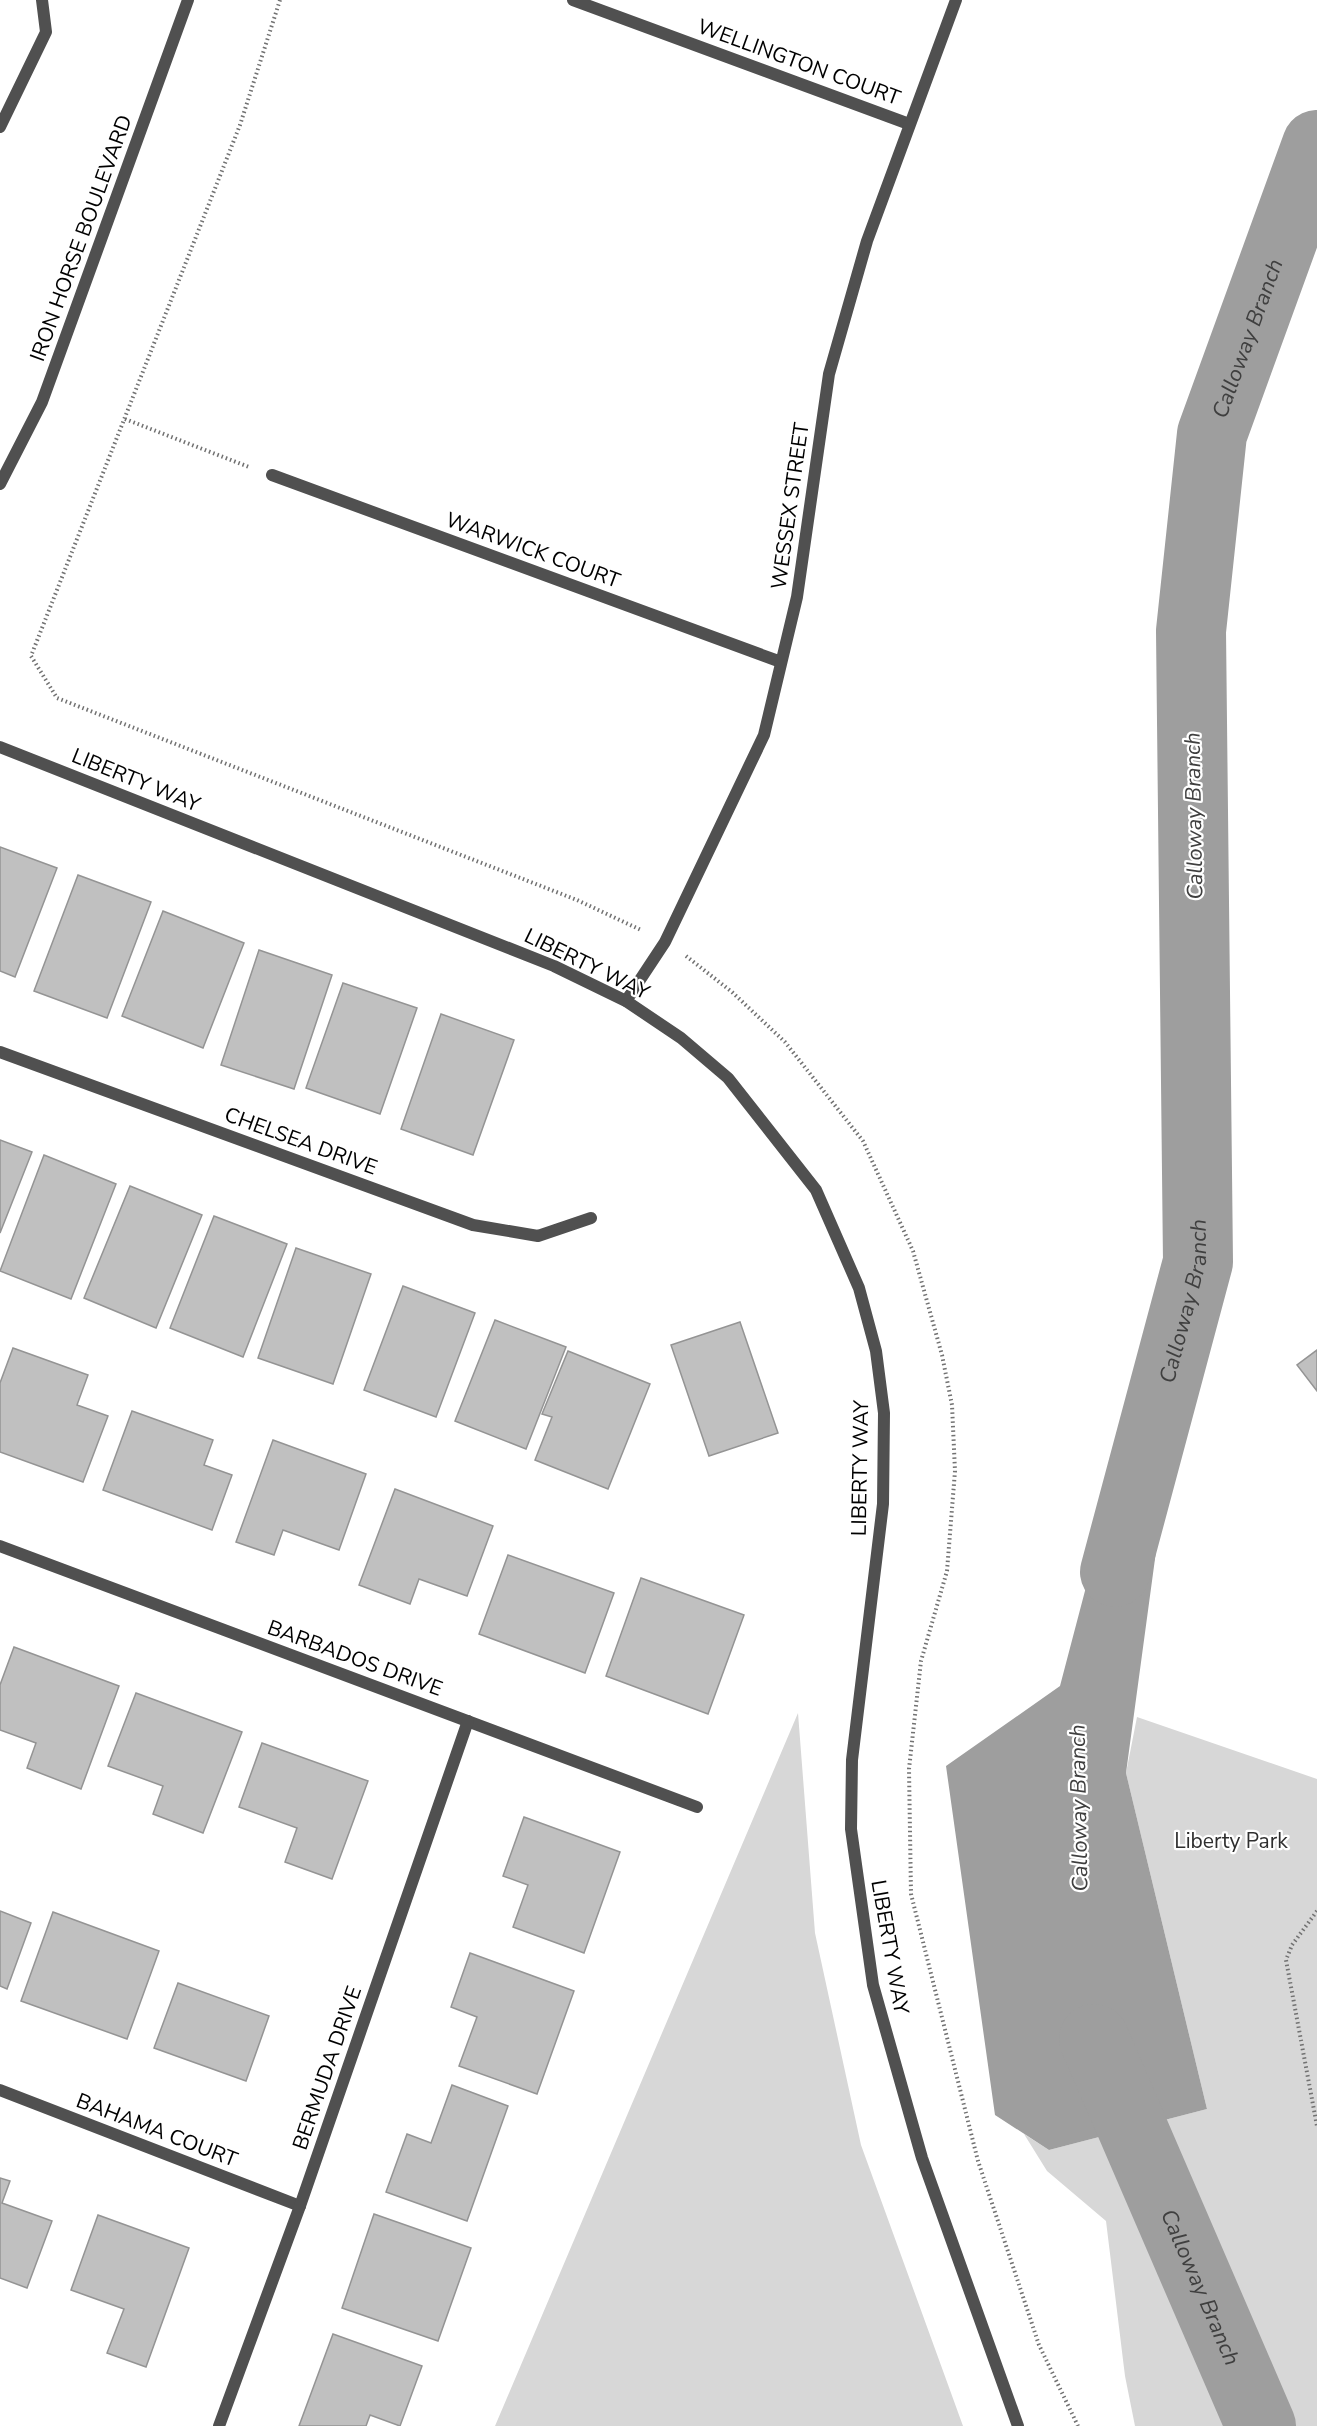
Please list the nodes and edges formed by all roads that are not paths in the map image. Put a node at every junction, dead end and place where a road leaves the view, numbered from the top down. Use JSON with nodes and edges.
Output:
{"nodes":[{"id":1,"x":42,"y":0,"type":"edge"},
{"id":2,"x":188,"y":0,"type":"edge"},
{"id":3,"x":573,"y":0,"type":"edge"},
{"id":4,"x":956,"y":0,"type":"edge"},
{"id":5,"x":909,"y":124,"type":"junction"},
{"id":6,"x":0,"y":127,"type":"edge"},
{"id":7,"x":272,"y":476,"type":"road end"},
{"id":8,"x":0,"y":484,"type":"edge"},
{"id":9,"x":781,"y":662,"type":"junction"},
{"id":10,"x":0,"y":747,"type":"edge"},
{"id":11,"x":626,"y":1001,"type":"junction"},
{"id":12,"x":0,"y":1052,"type":"edge"},
{"id":13,"x":591,"y":1218,"type":"dead end"},
{"id":14,"x":0,"y":1546,"type":"edge"},
{"id":15,"x":468,"y":1721,"type":"junction"},
{"id":16,"x":697,"y":1807,"type":"dead end"},
{"id":17,"x":0,"y":2090,"type":"edge"},
{"id":18,"x":300,"y":2206,"type":"junction"},
{"id":19,"x":219,"y":2426,"type":"edge"},
{"id":20,"x":1018,"y":2426,"type":"edge"}],
"edges":[{"from":1,"to":6,"type":"street"},
{"from":2,"to":8,"type":"street","name":"IRON HORSE BOULEVARD"},
{"from":3,"to":5,"type":"street","name":"WELLINGTON COURT"},
{"from":4,"to":5,"type":"street","name":"WESSEX STREET"},
{"from":5,"to":9,"type":"street","name":"WESSEX STREET"},
{"from":7,"to":9,"type":"street","name":"WARWICK COURT"},
{"from":9,"to":11,"type":"street","name":"WESSEX STREET"},
{"from":10,"to":11,"type":"street","name":"LIBERTY WAY"},
{"from":11,"to":20,"type":"street","name":"LIBERTY WAY"},
{"from":12,"to":13,"type":"street","name":"CHELSEA DRIVE"},
{"from":14,"to":15,"type":"street","name":"BARBADOS DRIVE"},
{"from":15,"to":16,"type":"street","name":"BARBADOS DRIVE"},
{"from":15,"to":18,"type":"street","name":"BERMUDA DRIVE"},
{"from":17,"to":18,"type":"street","name":"BAHAMA COURT"},
{"from":18,"to":19,"type":"street","name":"BERMUDA DRIVE"}]}
